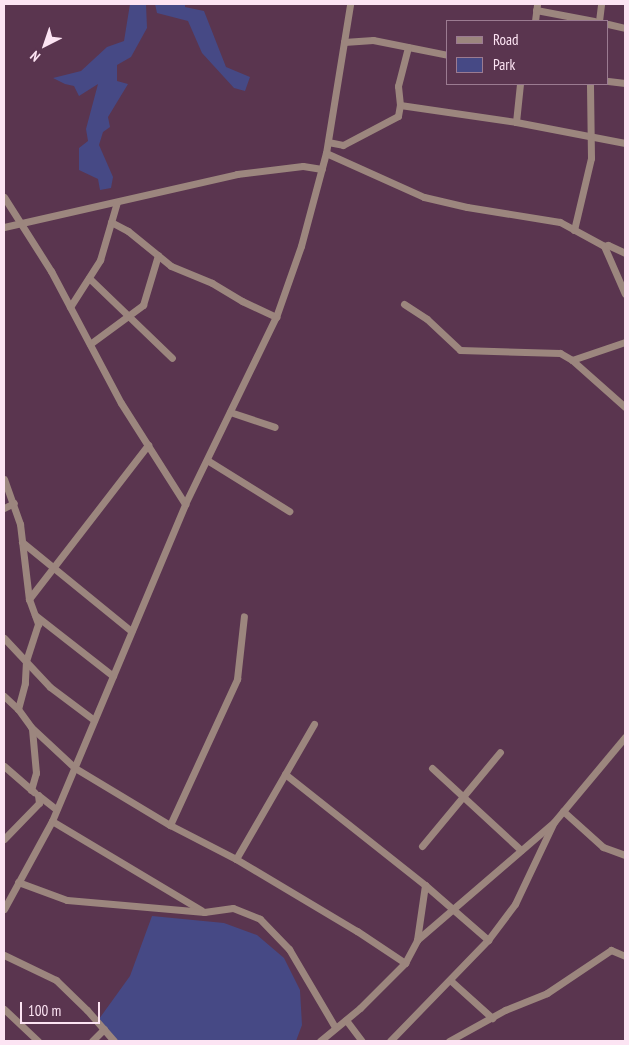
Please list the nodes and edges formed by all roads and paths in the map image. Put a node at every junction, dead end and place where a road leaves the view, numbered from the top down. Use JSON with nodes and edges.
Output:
{"nodes":[{"id":1,"x":350,"y":4,"type":"edge"},
{"id":2,"x":601,"y":4,"type":"edge"},
{"id":3,"x":537,"y":7,"type":"edge"},
{"id":4,"x":534,"y":20,"type":"edge"},
{"id":5,"x":590,"y":20,"type":"edge"},
{"id":6,"x":599,"y":20,"type":"edge"},
{"id":7,"x":609,"y":24,"type":"edge"},
{"id":8,"x":625,"y":28,"type":"edge"},
{"id":9,"x":344,"y":42,"type":"junction"},
{"id":10,"x":408,"y":47,"type":"junction"},
{"id":11,"x":446,"y":55,"type":"edge"},
{"id":12,"x":609,"y":81,"type":"edge"},
{"id":13,"x":625,"y":83,"type":"edge"},
{"id":14,"x":520,"y":85,"type":"edge"},
{"id":15,"x":590,"y":85,"type":"edge"},
{"id":16,"x":400,"y":106,"type":"junction"},
{"id":17,"x":516,"y":122,"type":"junction"},
{"id":18,"x":591,"y":137,"type":"junction"},
{"id":19,"x":328,"y":142,"type":"junction"},
{"id":20,"x":625,"y":143,"type":"edge"},
{"id":21,"x":326,"y":153,"type":"junction"},
{"id":22,"x":322,"y":169,"type":"junction"},
{"id":23,"x":4,"y":197,"type":"edge"},
{"id":24,"x":117,"y":202,"type":"junction"},
{"id":25,"x":111,"y":222,"type":"junction"},
{"id":26,"x":21,"y":224,"type":"junction"},
{"id":27,"x":4,"y":228,"type":"edge"},
{"id":28,"x":574,"y":230,"type":"junction"},
{"id":29,"x":604,"y":246,"type":"junction"},
{"id":30,"x":625,"y":253,"type":"edge"},
{"id":31,"x":158,"y":255,"type":"junction"},
{"id":32,"x":89,"y":278,"type":"junction"},
{"id":33,"x":625,"y":294,"type":"edge"},
{"id":34,"x":404,"y":304,"type":"dead end"},
{"id":35,"x":70,"y":307,"type":"junction"},
{"id":36,"x":128,"y":316,"type":"junction"},
{"id":37,"x":276,"y":317,"type":"junction"},
{"id":38,"x":625,"y":342,"type":"edge"},
{"id":39,"x":90,"y":344,"type":"junction"},
{"id":40,"x":172,"y":358,"type":"dead end"},
{"id":41,"x":572,"y":360,"type":"junction"},
{"id":42,"x":625,"y":407,"type":"edge"},
{"id":43,"x":230,"y":412,"type":"junction"},
{"id":44,"x":275,"y":428,"type":"dead end"},
{"id":45,"x":148,"y":445,"type":"junction"},
{"id":46,"x":206,"y":460,"type":"junction"},
{"id":47,"x":4,"y":478,"type":"edge"},
{"id":48,"x":14,"y":503,"type":"junction"},
{"id":49,"x":185,"y":504,"type":"junction"},
{"id":50,"x":4,"y":508,"type":"edge"},
{"id":51,"x":289,"y":511,"type":"dead end"},
{"id":52,"x":22,"y":542,"type":"junction"},
{"id":53,"x":54,"y":567,"type":"junction"},
{"id":54,"x":29,"y":599,"type":"junction"},
{"id":55,"x":35,"y":614,"type":"junction"},
{"id":56,"x":244,"y":616,"type":"dead end"},
{"id":57,"x":131,"y":631,"type":"junction"},
{"id":58,"x":4,"y":638,"type":"edge"},
{"id":59,"x":26,"y":661,"type":"junction"},
{"id":60,"x":112,"y":676,"type":"junction"},
{"id":61,"x":4,"y":696,"type":"edge"},
{"id":62,"x":18,"y":709,"type":"junction"},
{"id":63,"x":94,"y":720,"type":"junction"},
{"id":64,"x":314,"y":724,"type":"dead end"},
{"id":65,"x":30,"y":727,"type":"junction"},
{"id":66,"x":625,"y":737,"type":"edge"},
{"id":67,"x":500,"y":752,"type":"dead end"},
{"id":68,"x":4,"y":766,"type":"edge"},
{"id":69,"x":75,"y":768,"type":"junction"},
{"id":70,"x":432,"y":768,"type":"dead end"},
{"id":71,"x":285,"y":774,"type":"junction"},
{"id":72,"x":31,"y":790,"type":"junction"},
{"id":73,"x":38,"y":795,"type":"junction"},
{"id":74,"x":463,"y":796,"type":"junction"},
{"id":75,"x":56,"y":809,"type":"junction"},
{"id":76,"x":563,"y":811,"type":"junction"},
{"id":77,"x":52,"y":821,"type":"junction"},
{"id":78,"x":554,"y":822,"type":"junction"},
{"id":79,"x":170,"y":825,"type":"junction"},
{"id":80,"x":5,"y":836,"type":"edge"},
{"id":81,"x":422,"y":846,"type":"dead end"},
{"id":82,"x":522,"y":850,"type":"junction"},
{"id":83,"x":625,"y":855,"type":"edge"},
{"id":84,"x":236,"y":859,"type":"junction"},
{"id":85,"x":18,"y":882,"type":"junction"},
{"id":86,"x":425,"y":885,"type":"junction"},
{"id":87,"x":6,"y":897,"type":"edge"},
{"id":88,"x":4,"y":910,"type":"edge"},
{"id":89,"x":454,"y":910,"type":"junction"},
{"id":90,"x":204,"y":912,"type":"junction"},
{"id":91,"x":417,"y":940,"type":"junction"},
{"id":92,"x":488,"y":940,"type":"junction"},
{"id":93,"x":4,"y":955,"type":"edge"},
{"id":94,"x":625,"y":956,"type":"edge"},
{"id":95,"x":405,"y":964,"type":"junction"},
{"id":96,"x":450,"y":980,"type":"junction"},
{"id":97,"x":4,"y":1009,"type":"edge"},
{"id":98,"x":492,"y":1018,"type":"junction"},
{"id":99,"x":346,"y":1020,"type":"junction"},
{"id":100,"x":335,"y":1027,"type":"junction"},
{"id":101,"x":104,"y":1029,"type":"junction"},
{"id":102,"x":38,"y":1041,"type":"edge"},
{"id":103,"x":92,"y":1041,"type":"edge"},
{"id":104,"x":114,"y":1041,"type":"edge"},
{"id":105,"x":320,"y":1041,"type":"edge"},
{"id":106,"x":362,"y":1041,"type":"edge"},
{"id":107,"x":390,"y":1041,"type":"edge"},
{"id":108,"x":449,"y":1041,"type":"edge"}],
"edges":[{"from":1,"to":9,"type":"street"},
{"from":2,"to":6,"type":"street"},
{"from":3,"to":4,"type":"street"},
{"from":3,"to":5,"type":"street"},
{"from":7,"to":8,"type":"street"},
{"from":9,"to":10,"type":"street"},
{"from":9,"to":19,"type":"street"},
{"from":10,"to":11,"type":"street"},
{"from":10,"to":16,"type":"street"},
{"from":12,"to":13,"type":"street"},
{"from":14,"to":17,"type":"street"},
{"from":15,"to":18,"type":"street"},
{"from":16,"to":17,"type":"street"},
{"from":16,"to":19,"type":"street"},
{"from":17,"to":18,"type":"street"},
{"from":18,"to":20,"type":"street"},
{"from":18,"to":28,"type":"street"},
{"from":19,"to":21,"type":"street"},
{"from":21,"to":22,"type":"street"},
{"from":21,"to":28,"type":"street"},
{"from":22,"to":24,"type":"street"},
{"from":22,"to":37,"type":"street"},
{"from":23,"to":26,"type":"street"},
{"from":24,"to":25,"type":"street"},
{"from":24,"to":26,"type":"street"},
{"from":25,"to":31,"type":"street"},
{"from":25,"to":32,"type":"street"},
{"from":26,"to":27,"type":"street"},
{"from":26,"to":35,"type":"street"},
{"from":28,"to":29,"type":"street"},
{"from":29,"to":30,"type":"street"},
{"from":29,"to":33,"type":"street"},
{"from":31,"to":36,"type":"street"},
{"from":31,"to":37,"type":"street"},
{"from":32,"to":35,"type":"street"},
{"from":32,"to":36,"type":"street"},
{"from":34,"to":41,"type":"street"},
{"from":35,"to":39,"type":"street"},
{"from":36,"to":39,"type":"street"},
{"from":36,"to":40,"type":"street"},
{"from":37,"to":43,"type":"street"},
{"from":38,"to":41,"type":"street"},
{"from":39,"to":45,"type":"street"},
{"from":41,"to":42,"type":"street"},
{"from":43,"to":44,"type":"street"},
{"from":43,"to":46,"type":"street"},
{"from":45,"to":49,"type":"street"},
{"from":45,"to":53,"type":"street"},
{"from":46,"to":49,"type":"street"},
{"from":46,"to":51,"type":"street"},
{"from":47,"to":48,"type":"street"},
{"from":48,"to":50,"type":"street"},
{"from":48,"to":52,"type":"street"},
{"from":49,"to":57,"type":"street"},
{"from":52,"to":53,"type":"street"},
{"from":52,"to":54,"type":"street"},
{"from":53,"to":54,"type":"street"},
{"from":53,"to":57,"type":"street"},
{"from":54,"to":55,"type":"street"},
{"from":55,"to":59,"type":"street"},
{"from":55,"to":60,"type":"street"},
{"from":56,"to":79,"type":"street"},
{"from":57,"to":60,"type":"street"},
{"from":58,"to":59,"type":"street"},
{"from":59,"to":62,"type":"street"},
{"from":59,"to":63,"type":"street"},
{"from":60,"to":63,"type":"street"},
{"from":61,"to":62,"type":"street"},
{"from":62,"to":65,"type":"street"},
{"from":63,"to":69,"type":"street"},
{"from":64,"to":71,"type":"street"},
{"from":65,"to":69,"type":"street"},
{"from":65,"to":72,"type":"street"},
{"from":66,"to":76,"type":"street"},
{"from":67,"to":74,"type":"street"},
{"from":68,"to":72,"type":"street"},
{"from":69,"to":75,"type":"street"},
{"from":69,"to":79,"type":"street"},
{"from":70,"to":74,"type":"street"},
{"from":71,"to":84,"type":"street"},
{"from":71,"to":86,"type":"street"},
{"from":72,"to":73,"type":"street"},
{"from":73,"to":75,"type":"street"},
{"from":73,"to":80,"type":"street"},
{"from":74,"to":81,"type":"street"},
{"from":74,"to":82,"type":"street"},
{"from":75,"to":77,"type":"street"},
{"from":76,"to":78,"type":"street"},
{"from":76,"to":83,"type":"street"},
{"from":77,"to":85,"type":"street"},
{"from":77,"to":90,"type":"street"},
{"from":78,"to":82,"type":"street"},
{"from":78,"to":92,"type":"street"},
{"from":79,"to":84,"type":"street"},
{"from":82,"to":89,"type":"street"},
{"from":84,"to":95,"type":"street"},
{"from":85,"to":87,"type":"street"},
{"from":85,"to":90,"type":"street"},
{"from":86,"to":89,"type":"street"},
{"from":86,"to":91,"type":"street"},
{"from":87,"to":88,"type":"street"},
{"from":89,"to":91,"type":"street"},
{"from":89,"to":92,"type":"street"},
{"from":90,"to":100,"type":"street"},
{"from":91,"to":95,"type":"street"},
{"from":92,"to":96,"type":"street"},
{"from":93,"to":101,"type":"street"},
{"from":94,"to":98,"type":"street"},
{"from":95,"to":99,"type":"street"},
{"from":96,"to":98,"type":"street"},
{"from":96,"to":107,"type":"street"},
{"from":97,"to":102,"type":"street"},
{"from":98,"to":108,"type":"street"},
{"from":99,"to":100,"type":"street"},
{"from":99,"to":106,"type":"street"},
{"from":100,"to":105,"type":"street"},
{"from":101,"to":103,"type":"street"},
{"from":101,"to":104,"type":"street"}]}
